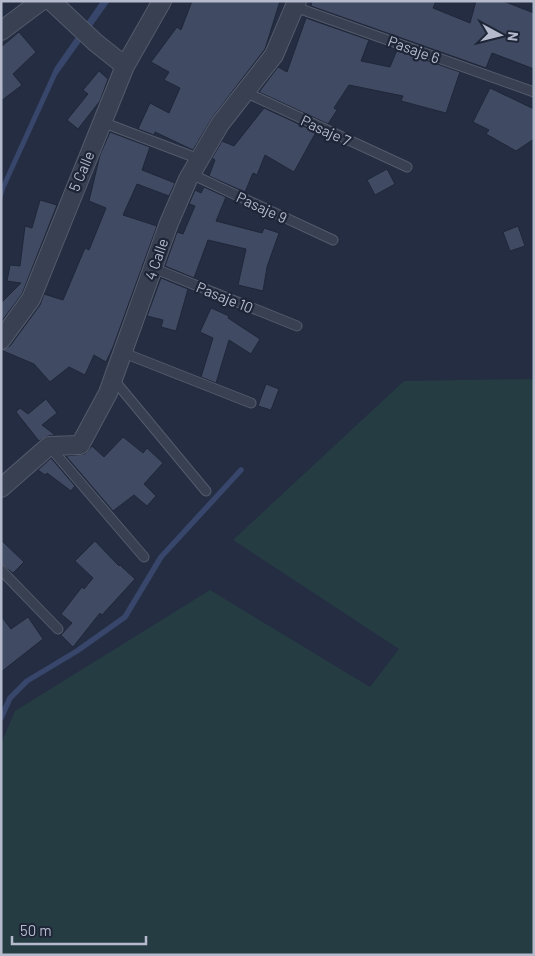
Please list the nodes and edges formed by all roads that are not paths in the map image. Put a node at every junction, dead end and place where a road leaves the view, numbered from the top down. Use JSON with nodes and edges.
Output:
{"nodes":[{"id":1,"x":41,"y":1,"type":"edge"},
{"id":2,"x":51,"y":1,"type":"edge"},
{"id":3,"x":162,"y":1,"type":"edge"},
{"id":4,"x":296,"y":4,"type":"edge"},
{"id":5,"x":1,"y":31,"type":"edge"},
{"id":6,"x":125,"y":66,"type":"junction"},
{"id":7,"x":245,"y":92,"type":"junction"},
{"id":8,"x":534,"y":92,"type":"edge"},
{"id":9,"x":102,"y":122,"type":"junction"},
{"id":10,"x":195,"y":166,"type":"junction"},
{"id":11,"x":408,"y":167,"type":"dead end"},
{"id":12,"x":333,"y":240,"type":"dead end"},
{"id":13,"x":153,"y":268,"type":"junction"},
{"id":14,"x":297,"y":326,"type":"dead end"},
{"id":15,"x":1,"y":340,"type":"edge"},
{"id":16,"x":124,"y":353,"type":"junction"},
{"id":17,"x":114,"y":380,"type":"junction"},
{"id":18,"x":251,"y":403,"type":"dead end"},
{"id":19,"x":49,"y":446,"type":"junction"},
{"id":20,"x":1,"y":488,"type":"edge"},
{"id":21,"x":206,"y":491,"type":"dead end"},
{"id":22,"x":144,"y":558,"type":"dead end"},
{"id":23,"x":1,"y":570,"type":"edge"},
{"id":24,"x":58,"y":629,"type":"dead end"}],
"edges":[{"from":1,"to":5,"type":"street"},
{"from":2,"to":6,"type":"street"},
{"from":3,"to":6,"type":"street","name":"5 Calle"},
{"from":4,"to":7,"type":"street","name":"4 Calle"},
{"from":4,"to":8,"type":"lane","name":"Pasaje 6"},
{"from":6,"to":9,"type":"street","name":"5 Calle"},
{"from":7,"to":10,"type":"street","name":"4 Calle"},
{"from":7,"to":11,"type":"lane","name":"Pasaje 7"},
{"from":9,"to":10,"type":"lane","name":"Pasaje 9"},
{"from":9,"to":15,"type":"street","name":"5 Calle"},
{"from":10,"to":12,"type":"lane","name":"Pasaje 9"},
{"from":10,"to":13,"type":"street","name":"4 Calle"},
{"from":13,"to":14,"type":"lane","name":"Pasaje 10"},
{"from":13,"to":16,"type":"street","name":"4 Calle"},
{"from":16,"to":17,"type":"street","name":"4 Calle"},
{"from":16,"to":18,"type":"lane"},
{"from":17,"to":19,"type":"street","name":"4 Calle"},
{"from":17,"to":21,"type":"lane"},
{"from":19,"to":20,"type":"street"},
{"from":19,"to":22,"type":"lane"},
{"from":23,"to":24,"type":"lane"}]}
